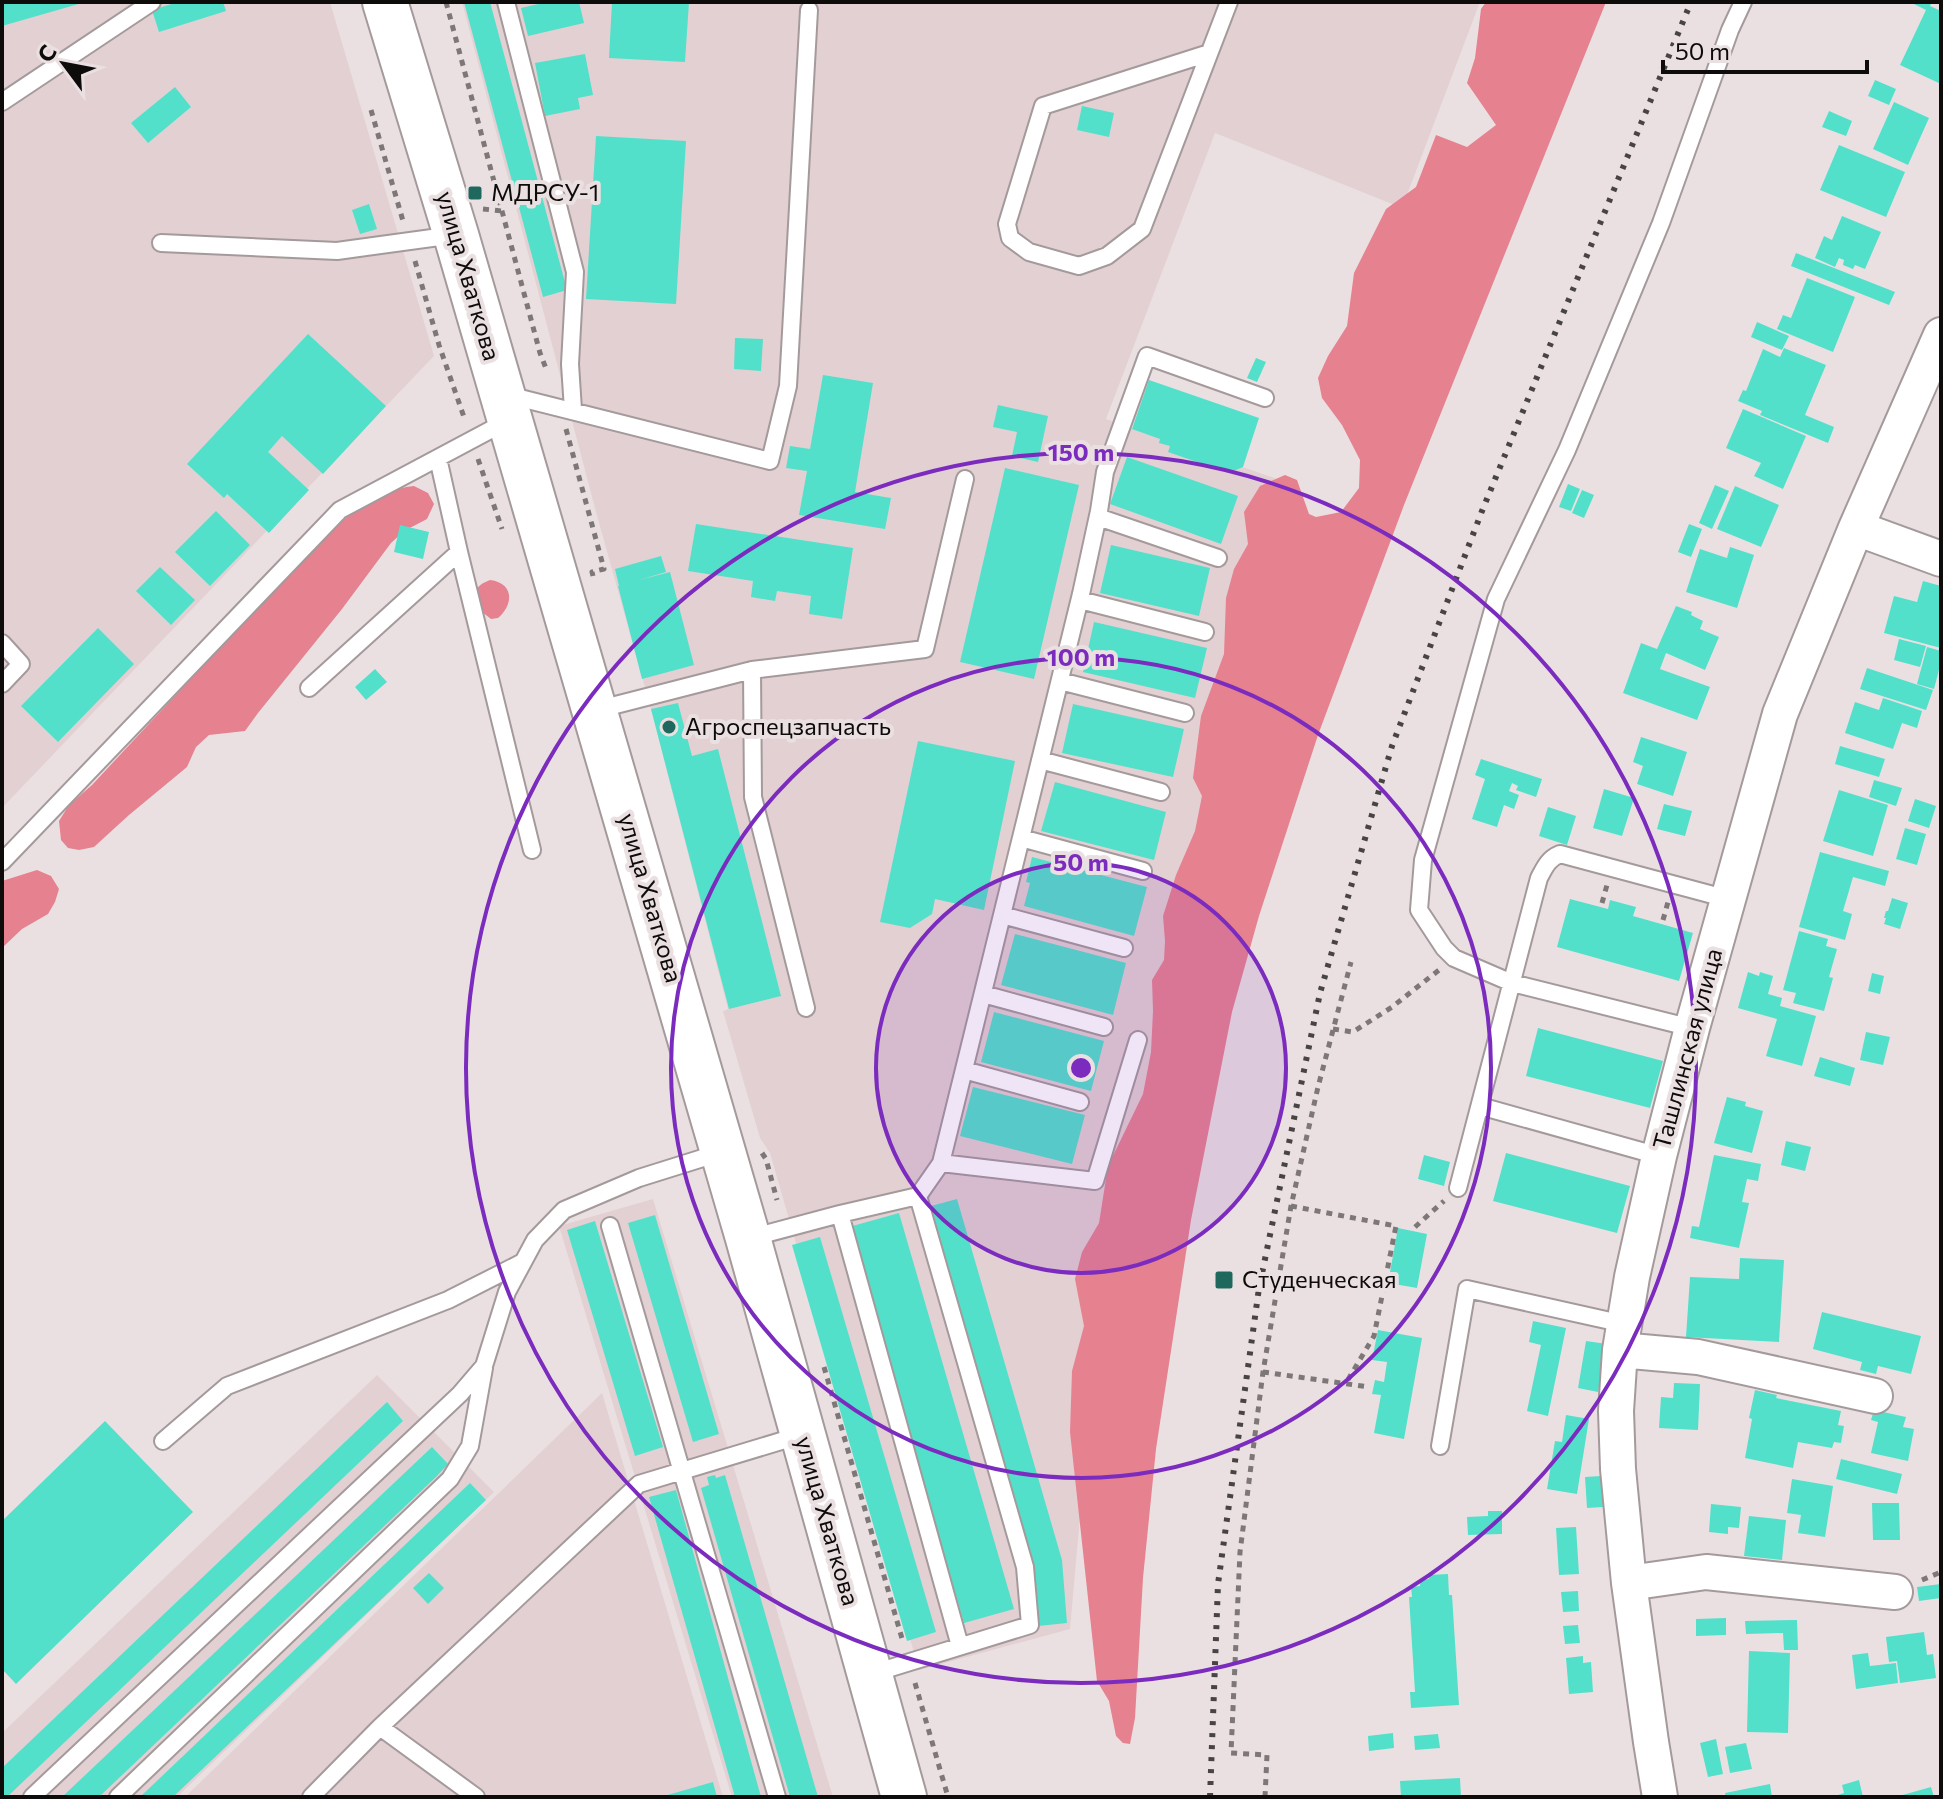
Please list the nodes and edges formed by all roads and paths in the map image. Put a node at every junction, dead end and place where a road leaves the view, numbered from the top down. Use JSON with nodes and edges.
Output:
{"nodes":[{"id":1,"x":152,"y":2,"type":"edge"},
{"id":2,"x":385,"y":2,"type":"edge"},
{"id":3,"x":446,"y":2,"type":"edge"},
{"id":4,"x":506,"y":2,"type":"edge"},
{"id":5,"x":1229,"y":2,"type":"edge"},
{"id":6,"x":1743,"y":2,"type":"edge"},
{"id":7,"x":809,"y":10,"type":"dead end"},
{"id":8,"x":1209,"y":53,"type":"junction"},
{"id":9,"x":2,"y":102,"type":"edge"},
{"id":10,"x":371,"y":110,"type":"dead end"},
{"id":11,"x":456,"y":235,"type":"junction"},
{"id":12,"x":409,"y":241,"type":"junction"},
{"id":13,"x":161,"y":243,"type":"dead end"},
{"id":14,"x":1941,"y":335,"type":"edge"},
{"id":15,"x":540,"y":353,"type":"dead end"},
{"id":16,"x":1265,"y":398,"type":"dead end"},
{"id":17,"x":506,"y":406,"type":"junction"},
{"id":18,"x":573,"y":410,"type":"junction"},
{"id":19,"x":471,"y":440,"type":"junction"},
{"id":20,"x":438,"y":458,"type":"junction"},
{"id":21,"x":965,"y":479,"type":"dead end"},
{"id":22,"x":1098,"y":517,"type":"junction"},
{"id":23,"x":1856,"y":528,"type":"junction"},
{"id":24,"x":505,"y":537,"type":"dead end"},
{"id":25,"x":459,"y":552,"type":"junction"},
{"id":26,"x":1218,"y":558,"type":"dead end"},
{"id":27,"x":1941,"y":559,"type":"edge"},
{"id":28,"x":1080,"y":600,"type":"junction"},
{"id":29,"x":1205,"y":632,"type":"dead end"},
{"id":30,"x":2,"y":643,"type":"edge"},
{"id":31,"x":752,"y":670,"type":"junction"},
{"id":32,"x":1060,"y":681,"type":"junction"},
{"id":33,"x":2,"y":684,"type":"edge"},
{"id":34,"x":309,"y":688,"type":"dead end"},
{"id":35,"x":595,"y":710,"type":"junction"},
{"id":36,"x":1185,"y":713,"type":"dead end"},
{"id":37,"x":1040,"y":760,"type":"junction"},
{"id":38,"x":1161,"y":792,"type":"dead end"},
{"id":39,"x":1021,"y":838,"type":"junction"},
{"id":40,"x":532,"y":850,"type":"dead end"},
{"id":41,"x":2,"y":862,"type":"edge"},
{"id":42,"x":1143,"y":871,"type":"dead end"},
{"id":43,"x":1728,"y":899,"type":"junction"},
{"id":44,"x":1002,"y":915,"type":"junction"},
{"id":45,"x":1124,"y":948,"type":"dead end"},
{"id":46,"x":1454,"y":958,"type":"junction"},
{"id":47,"x":1351,"y":962,"type":"dead end"},
{"id":48,"x":1512,"y":983,"type":"junction"},
{"id":49,"x":983,"y":994,"type":"junction"},
{"id":50,"x":806,"y":1008,"type":"dead end"},
{"id":51,"x":1104,"y":1027,"type":"dead end"},
{"id":52,"x":1692,"y":1028,"type":"junction"},
{"id":53,"x":1333,"y":1029,"type":"junction"},
{"id":54,"x":1138,"y":1040,"type":"dead end"},
{"id":55,"x":964,"y":1070,"type":"junction"},
{"id":56,"x":1080,"y":1102,"type":"dead end"},
{"id":57,"x":1480,"y":1106,"type":"junction"},
{"id":58,"x":723,"y":1151,"type":"junction"},
{"id":59,"x":1659,"y":1156,"type":"junction"},
{"id":60,"x":941,"y":1163,"type":"junction"},
{"id":61,"x":1458,"y":1188,"type":"joint"},
{"id":62,"x":918,"y":1196,"type":"junction"},
{"id":63,"x":1291,"y":1206,"type":"junction"},
{"id":64,"x":840,"y":1214,"type":"junction"},
{"id":65,"x":610,"y":1226,"type":"dead end"},
{"id":66,"x":1415,"y":1227,"type":"dead end"},
{"id":67,"x":748,"y":1238,"type":"junction"},
{"id":68,"x":523,"y":1262,"type":"junction"},
{"id":69,"x":1622,"y":1337,"type":"junction"},
{"id":70,"x":484,"y":1366,"type":"junction"},
{"id":71,"x":1263,"y":1372,"type":"junction"},
{"id":72,"x":1346,"y":1383,"type":"junction"},
{"id":73,"x":1369,"y":1387,"type":"dead end"},
{"id":74,"x":1875,"y":1396,"type":"dead end"},
{"id":75,"x":803,"y":1435,"type":"junction"},
{"id":76,"x":163,"y":1441,"type":"dead end"},
{"id":77,"x":1440,"y":1446,"type":"dead end"},
{"id":78,"x":681,"y":1471,"type":"junction"},
{"id":79,"x":1629,"y":1583,"type":"junction"},
{"id":80,"x":1895,"y":1592,"type":"dead end"},
{"id":81,"x":960,"y":1646,"type":"junction"},
{"id":82,"x":869,"y":1674,"type":"junction"},
{"id":83,"x":380,"y":1727,"type":"junction"},
{"id":84,"x":32,"y":1797,"type":"edge"},
{"id":85,"x":118,"y":1797,"type":"edge"},
{"id":86,"x":311,"y":1797,"type":"edge"},
{"id":87,"x":476,"y":1797,"type":"edge"},
{"id":88,"x":777,"y":1797,"type":"edge"},
{"id":89,"x":904,"y":1797,"type":"edge"},
{"id":90,"x":1265,"y":1797,"type":"edge"},
{"id":91,"x":1660,"y":1797,"type":"edge"}],
"edges":[{"from":1,"to":9,"type":"lane"},
{"from":2,"to":11,"type":"main road","name":"улица Хваткова"},
{"from":3,"to":15,"type":"path"},
{"from":4,"to":18,"type":"lane"},
{"from":5,"to":8,"type":"lane"},
{"from":6,"to":46,"type":"lane"},
{"from":7,"to":18,"type":"lane"},
{"from":8,"to":8,"type":"lane"},
{"from":10,"to":12,"type":"path"},
{"from":11,"to":12,"type":"lane"},
{"from":11,"to":17,"type":"main road","name":"улица Хваткова"},
{"from":12,"to":13,"type":"lane"},
{"from":12,"to":19,"type":"path"},
{"from":14,"to":23,"type":"street","name":"Ташлинская улица"},
{"from":16,"to":22,"type":"lane"},
{"from":17,"to":18,"type":"lane"},
{"from":17,"to":19,"type":"lane"},
{"from":17,"to":35,"type":"main road","name":"улица Хваткова"},
{"from":19,"to":20,"type":"lane"},
{"from":19,"to":24,"type":"path"},
{"from":20,"to":25,"type":"lane"},
{"from":20,"to":41,"type":"lane"},
{"from":21,"to":31,"type":"lane"},
{"from":22,"to":26,"type":"lane"},
{"from":22,"to":28,"type":"lane"},
{"from":23,"to":27,"type":"street"},
{"from":23,"to":43,"type":"street","name":"Ташлинская улица"},
{"from":25,"to":34,"type":"lane"},
{"from":25,"to":40,"type":"lane"},
{"from":28,"to":29,"type":"lane"},
{"from":28,"to":32,"type":"lane"},
{"from":30,"to":33,"type":"lane"},
{"from":31,"to":35,"type":"lane"},
{"from":31,"to":50,"type":"lane"},
{"from":32,"to":36,"type":"lane"},
{"from":32,"to":37,"type":"lane"},
{"from":35,"to":58,"type":"main road","name":"улица Хваткова"},
{"from":37,"to":38,"type":"lane"},
{"from":37,"to":39,"type":"lane"},
{"from":39,"to":42,"type":"lane"},
{"from":39,"to":44,"type":"lane"},
{"from":43,"to":48,"type":"lane"},
{"from":43,"to":52,"type":"street","name":"Ташлинская улица"},
{"from":44,"to":45,"type":"lane"},
{"from":44,"to":49,"type":"lane"},
{"from":46,"to":48,"type":"lane"},
{"from":46,"to":53,"type":"path"},
{"from":47,"to":53,"type":"path"},
{"from":48,"to":52,"type":"lane"},
{"from":48,"to":57,"type":"lane"},
{"from":49,"to":51,"type":"lane"},
{"from":49,"to":55,"type":"lane"},
{"from":52,"to":59,"type":"street","name":"Ташлинская улица"},
{"from":53,"to":63,"type":"path"},
{"from":54,"to":60,"type":"lane"},
{"from":55,"to":56,"type":"lane"},
{"from":55,"to":60,"type":"lane"},
{"from":57,"to":59,"type":"lane"},
{"from":57,"to":61,"type":"lane"},
{"from":58,"to":67,"type":"main road","name":"улица Хваткова"},
{"from":58,"to":68,"type":"lane"},
{"from":59,"to":69,"type":"street","name":"Ташлинская улица"},
{"from":60,"to":62,"type":"lane"},
{"from":61,"to":66,"type":"path"},
{"from":62,"to":64,"type":"lane"},
{"from":62,"to":81,"type":"lane"},
{"from":63,"to":71,"type":"path"},
{"from":63,"to":72,"type":"path"},
{"from":64,"to":67,"type":"lane"},
{"from":64,"to":81,"type":"lane"},
{"from":65,"to":78,"type":"lane"},
{"from":67,"to":75,"type":"main road","name":"улица Хваткова"},
{"from":68,"to":70,"type":"lane"},
{"from":68,"to":76,"type":"lane"},
{"from":69,"to":74,"type":"street"},
{"from":69,"to":77,"type":"lane"},
{"from":69,"to":79,"type":"street","name":"Ташлинская улица"},
{"from":70,"to":84,"type":"lane"},
{"from":70,"to":85,"type":"lane"},
{"from":71,"to":72,"type":"path"},
{"from":71,"to":90,"type":"path"},
{"from":72,"to":73,"type":"path"},
{"from":75,"to":78,"type":"lane"},
{"from":75,"to":82,"type":"main road","name":"улица Хваткова"},
{"from":78,"to":83,"type":"lane"},
{"from":78,"to":88,"type":"lane"},
{"from":79,"to":80,"type":"street"},
{"from":79,"to":91,"type":"street","name":"Ташлинская улица"},
{"from":81,"to":82,"type":"lane"},
{"from":82,"to":89,"type":"main road","name":"улица Хваткова"},
{"from":83,"to":86,"type":"lane"},
{"from":83,"to":87,"type":"lane"}]}
